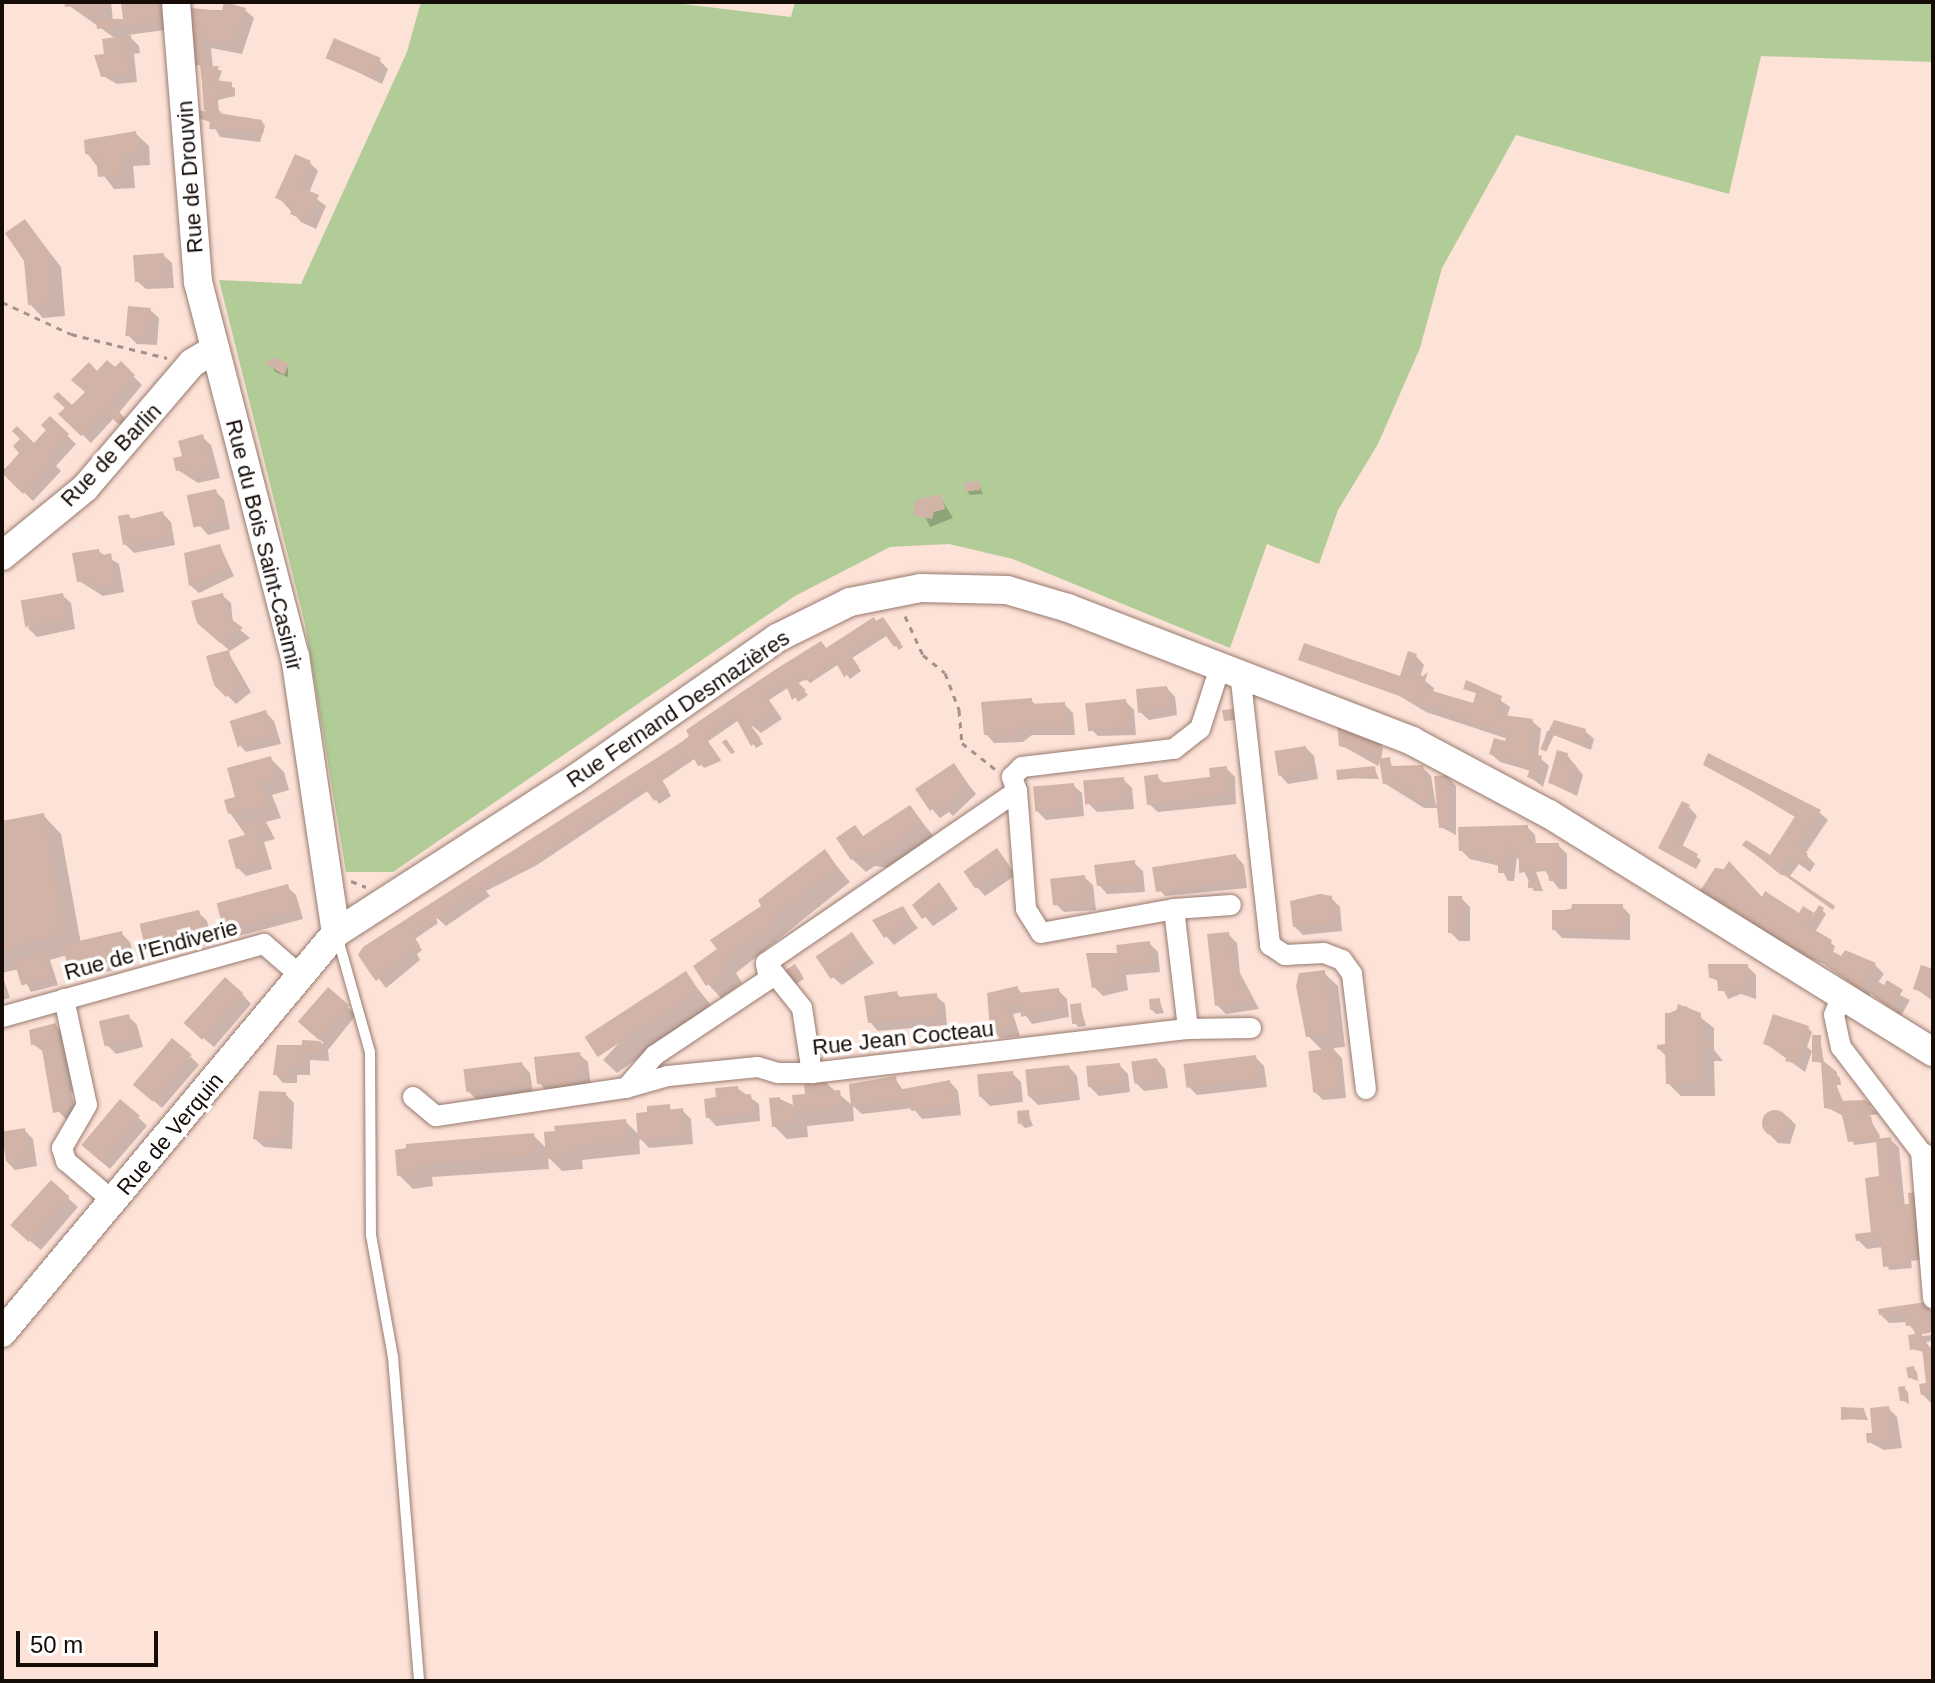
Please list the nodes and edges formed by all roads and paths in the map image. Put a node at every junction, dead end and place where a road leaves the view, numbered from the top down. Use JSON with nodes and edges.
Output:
{"nodes":[{"id":1,"x":176,"y":2,"type":"edge"},
{"id":2,"x":2,"y":302,"type":"edge"},
{"id":3,"x":215,"y":349,"type":"junction"},
{"id":4,"x":186,"y":372,"type":"junction"},
{"id":5,"x":2,"y":556,"type":"edge"},
{"id":6,"x":892,"y":594,"type":"junction"},
{"id":7,"x":1230,"y":668,"type":"junction"},
{"id":8,"x":1022,"y":767,"type":"junction"},
{"id":9,"x":1017,"y":791,"type":"junction"},
{"id":10,"x":1231,"y":905,"type":"dead end"},
{"id":11,"x":1174,"y":909,"type":"junction"},
{"id":12,"x":336,"y":933,"type":"junction"},
{"id":13,"x":766,"y":963,"type":"junction"},
{"id":14,"x":302,"y":977,"type":"junction"},
{"id":15,"x":1841,"y":997,"type":"junction"},
{"id":16,"x":64,"y":999,"type":"junction"},
{"id":17,"x":2,"y":1017,"type":"edge"},
{"id":18,"x":1251,"y":1028,"type":"dead end"},
{"id":19,"x":1188,"y":1029,"type":"junction"},
{"id":20,"x":1933,"y":1052,"type":"edge"},
{"id":21,"x":812,"y":1073,"type":"junction"},
{"id":22,"x":626,"y":1088,"type":"junction"},
{"id":23,"x":1366,"y":1089,"type":"dead end"},
{"id":24,"x":413,"y":1097,"type":"dead end"},
{"id":25,"x":1927,"y":1156,"type":"edge"},
{"id":26,"x":113,"y":1201,"type":"junction"},
{"id":27,"x":1933,"y":1299,"type":"edge"},
{"id":28,"x":2,"y":1333,"type":"edge"},
{"id":29,"x":419,"y":1681,"type":"edge"}],
"edges":[{"from":1,"to":3,"type":"street","name":"Rue de Drouvin"},
{"from":2,"to":4,"type":"path"},
{"from":3,"to":4,"type":"street","name":"Rue de Barlin"},
{"from":3,"to":12,"type":"street","name":"Rue du Bois Saint-Casimir"},
{"from":4,"to":5,"type":"street","name":"Rue de Barlin"},
{"from":6,"to":7,"type":"street","name":"Rue Fernand Desmazières"},
{"from":6,"to":8,"type":"path"},
{"from":6,"to":12,"type":"street","name":"Rue Fernand Desmazières"},
{"from":7,"to":8,"type":"street"},
{"from":7,"to":15,"type":"street","name":"Rue Fernand Desmazières"},
{"from":7,"to":23,"type":"street"},
{"from":8,"to":9,"type":"street"},
{"from":9,"to":11,"type":"street"},
{"from":9,"to":13,"type":"street"},
{"from":10,"to":11,"type":"street"},
{"from":11,"to":19,"type":"street"},
{"from":12,"to":14,"type":"street","name":"Rue de Verquin"},
{"from":12,"to":29,"type":"lane"},
{"from":13,"to":21,"type":"street"},
{"from":13,"to":22,"type":"street"},
{"from":14,"to":16,"type":"street","name":"Rue de l’Endiverie"},
{"from":14,"to":26,"type":"street","name":"Rue de Verquin"},
{"from":15,"to":20,"type":"street","name":"Rue Fernand Desmazières"},
{"from":15,"to":25,"type":"street"},
{"from":16,"to":17,"type":"street","name":"Rue de l’Endiverie"},
{"from":16,"to":26,"type":"street"},
{"from":18,"to":19,"type":"street","name":"Rue Jean Cocteau"},
{"from":19,"to":21,"type":"street","name":"Rue Jean Cocteau"},
{"from":21,"to":22,"type":"street","name":"Rue Jean Cocteau"},
{"from":22,"to":24,"type":"street","name":"Rue Jean Cocteau"},
{"from":25,"to":27,"type":"street"},
{"from":26,"to":28,"type":"street","name":"Rue de Verquin"}]}
